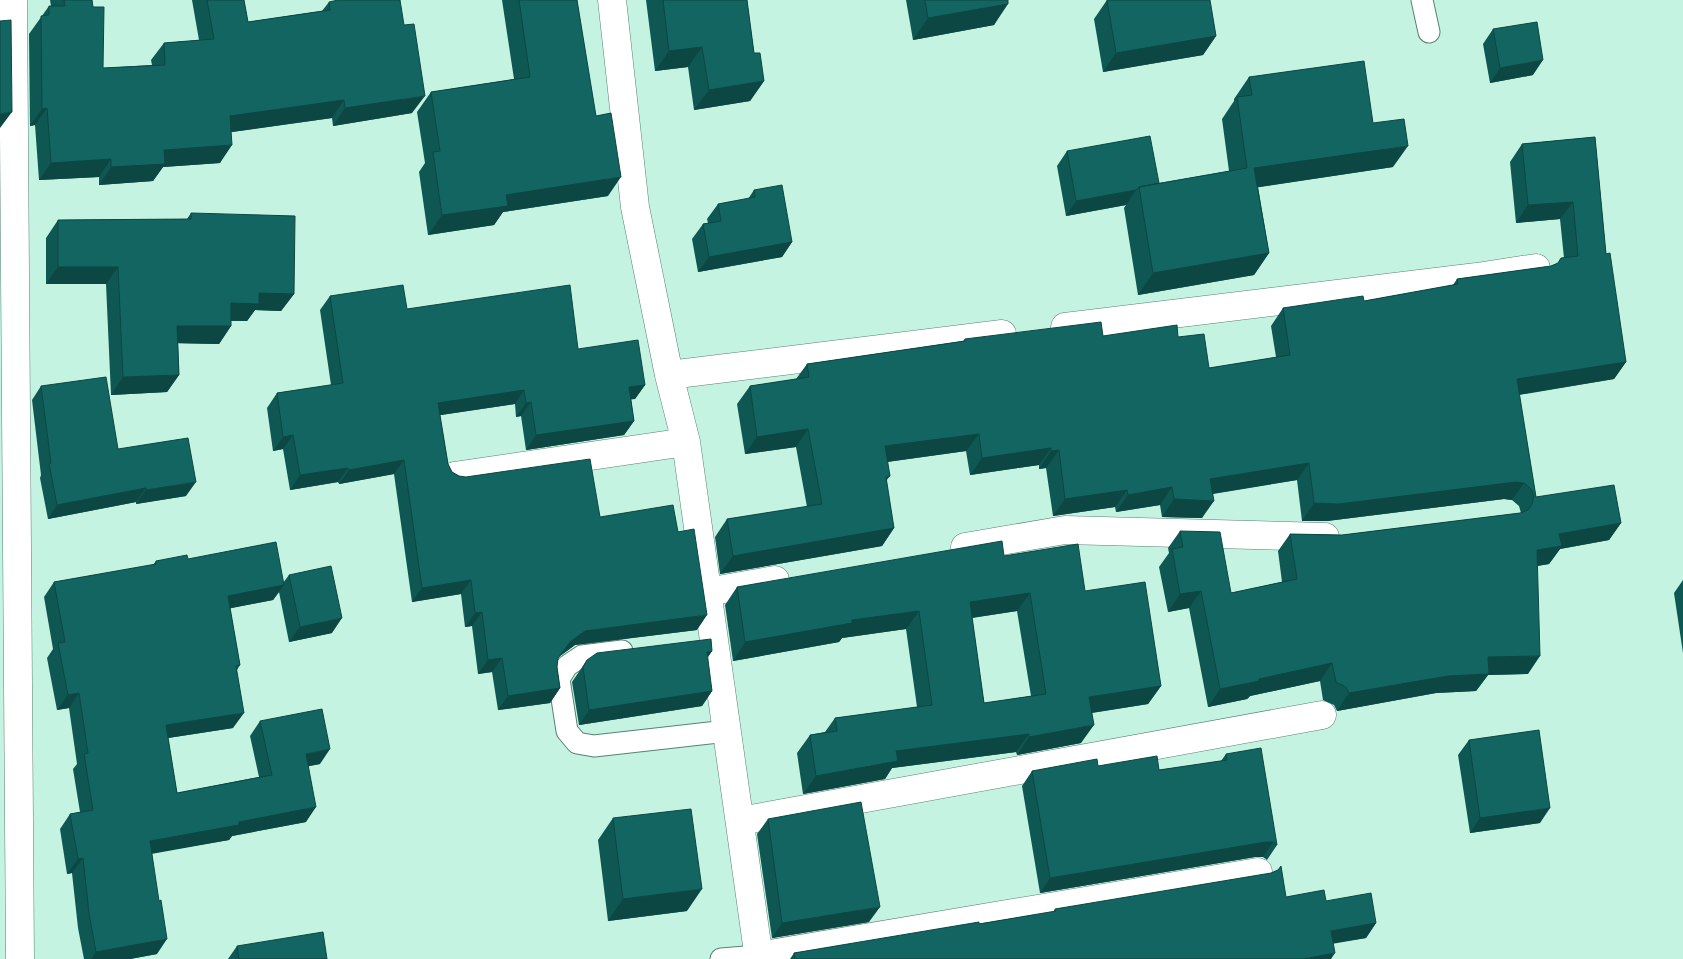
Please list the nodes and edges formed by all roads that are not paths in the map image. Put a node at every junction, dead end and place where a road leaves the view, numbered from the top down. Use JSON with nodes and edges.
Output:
{"nodes":[{"id":1,"x":13,"y":0,"type":"edge"},
{"id":2,"x":612,"y":0,"type":"edge"},
{"id":3,"x":1422,"y":0,"type":"edge"},
{"id":4,"x":1429,"y":32,"type":"dead end"},
{"id":5,"x":1536,"y":268,"type":"edge"},
{"id":6,"x":669,"y":375,"type":"junction"},
{"id":7,"x":686,"y":442,"type":"junction"},
{"id":8,"x":454,"y":476,"type":"edge"},
{"id":9,"x":1348,"y":534,"type":"edge"},
{"id":10,"x":940,"y":552,"type":"edge"},
{"id":11,"x":804,"y":575,"type":"edge"},
{"id":12,"x":707,"y":592,"type":"junction"},
{"id":13,"x":638,"y":649,"type":"edge"},
{"id":14,"x":1322,"y":715,"type":"dead end"},
{"id":15,"x":727,"y":730,"type":"junction"},
{"id":16,"x":740,"y":821,"type":"junction"},
{"id":17,"x":1258,"y":872,"type":"dead end"},
{"id":18,"x":759,"y":957,"type":"edge"},
{"id":19,"x":20,"y":959,"type":"edge"},
{"id":20,"x":721,"y":959,"type":"edge"}],
"edges":[{"from":1,"to":19,"type":"street"},
{"from":2,"to":6,"type":"street"},
{"from":3,"to":4,"type":"lane"},
{"from":5,"to":6,"type":"street"},
{"from":6,"to":7,"type":"street"},
{"from":7,"to":8,"type":"street"},
{"from":7,"to":12,"type":"street"},
{"from":9,"to":10,"type":"street"},
{"from":11,"to":12,"type":"street"},
{"from":12,"to":15,"type":"street"},
{"from":13,"to":15,"type":"lane"},
{"from":14,"to":16,"type":"street"},
{"from":15,"to":16,"type":"street"},
{"from":16,"to":18,"type":"street"},
{"from":17,"to":18,"type":"street"},
{"from":18,"to":20,"type":"lane"}]}
